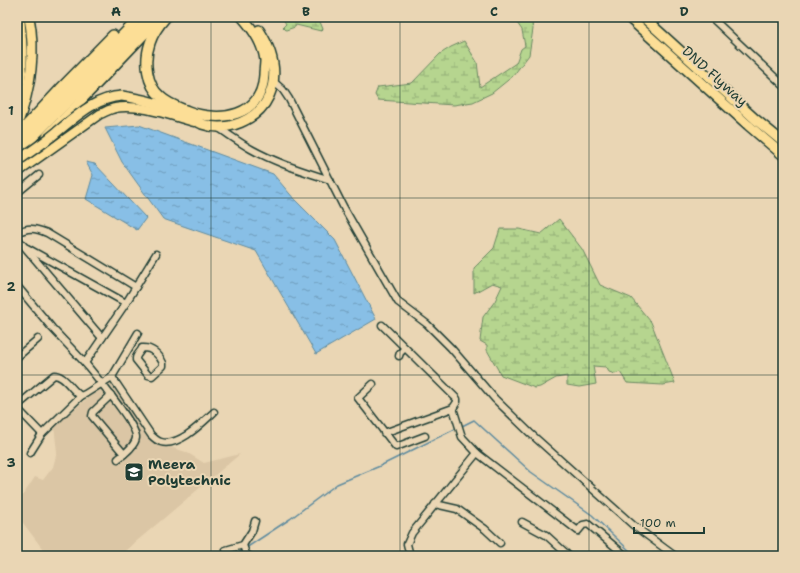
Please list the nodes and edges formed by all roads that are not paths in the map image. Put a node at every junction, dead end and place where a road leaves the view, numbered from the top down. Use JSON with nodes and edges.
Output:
{"nodes":[{"id":1,"x":20,"y":17,"type":"edge"},
{"id":2,"x":29,"y":17,"type":"edge"},
{"id":3,"x":132,"y":17,"type":"edge"},
{"id":4,"x":140,"y":17,"type":"edge"},
{"id":5,"x":152,"y":17,"type":"edge"},
{"id":6,"x":161,"y":17,"type":"edge"},
{"id":7,"x":166,"y":17,"type":"edge"},
{"id":8,"x":242,"y":17,"type":"edge"},
{"id":9,"x":250,"y":17,"type":"edge"},
{"id":10,"x":628,"y":17,"type":"edge"},
{"id":11,"x":643,"y":17,"type":"edge"},
{"id":12,"x":711,"y":17,"type":"edge"},
{"id":13,"x":273,"y":81,"type":"junction"},
{"id":14,"x":783,"y":85,"type":"edge"},
{"id":15,"x":17,"y":101,"type":"edge"},
{"id":16,"x":202,"y":124,"type":"junction"},
{"id":17,"x":17,"y":125,"type":"edge"},
{"id":18,"x":216,"y":127,"type":"junction"},
{"id":19,"x":17,"y":135,"type":"edge"},
{"id":20,"x":783,"y":142,"type":"edge"},
{"id":21,"x":17,"y":144,"type":"edge"},
{"id":22,"x":17,"y":155,"type":"edge"},
{"id":23,"x":783,"y":155,"type":"edge"},
{"id":24,"x":17,"y":161,"type":"edge"},
{"id":25,"x":17,"y":169,"type":"edge"},
{"id":26,"x":17,"y":173,"type":"edge"},
{"id":27,"x":39,"y":175,"type":"dead end"},
{"id":28,"x":330,"y":180,"type":"junction"},
{"id":29,"x":17,"y":193,"type":"edge"},
{"id":30,"x":17,"y":233,"type":"edge"},
{"id":31,"x":17,"y":238,"type":"edge"},
{"id":32,"x":24,"y":246,"type":"junction"},
{"id":33,"x":156,"y":254,"type":"dead end"},
{"id":34,"x":17,"y":286,"type":"edge"},
{"id":35,"x":136,"y":287,"type":"junction"},
{"id":36,"x":126,"y":303,"type":"junction"},
{"id":37,"x":382,"y":325,"type":"dead end"},
{"id":38,"x":102,"y":338,"type":"junction"},
{"id":39,"x":38,"y":339,"type":"dead end"},
{"id":40,"x":142,"y":348,"type":"junction"},
{"id":41,"x":405,"y":348,"type":"junction"},
{"id":42,"x":399,"y":356,"type":"dead end"},
{"id":43,"x":17,"y":357,"type":"edge"},
{"id":44,"x":85,"y":363,"type":"junction"},
{"id":45,"x":112,"y":377,"type":"junction"},
{"id":46,"x":102,"y":383,"type":"junction"},
{"id":47,"x":373,"y":384,"type":"dead end"},
{"id":48,"x":111,"y":395,"type":"junction"},
{"id":49,"x":81,"y":396,"type":"junction"},
{"id":50,"x":17,"y":407,"type":"edge"},
{"id":51,"x":453,"y":408,"type":"junction"},
{"id":52,"x":214,"y":412,"type":"dead end"},
{"id":53,"x":384,"y":433,"type":"junction"},
{"id":54,"x":42,"y":434,"type":"junction"},
{"id":55,"x":425,"y":436,"type":"dead end"},
{"id":56,"x":30,"y":453,"type":"dead end"},
{"id":57,"x":477,"y":453,"type":"junction"},
{"id":58,"x":124,"y":454,"type":"junction"},
{"id":59,"x":118,"y":459,"type":"dead end"},
{"id":60,"x":435,"y":504,"type":"junction"},
{"id":61,"x":254,"y":521,"type":"dead end"},
{"id":62,"x":522,"y":522,"type":"dead end"},
{"id":63,"x":500,"y":542,"type":"dead end"},
{"id":64,"x":226,"y":550,"type":"dead end"},
{"id":65,"x":245,"y":552,"type":"edge"},
{"id":66,"x":410,"y":556,"type":"edge"},
{"id":67,"x":569,"y":556,"type":"edge"},
{"id":68,"x":626,"y":556,"type":"edge"},
{"id":69,"x":674,"y":556,"type":"edge"}],
"edges":[{"from":1,"to":15,"type":"main road"},
{"from":2,"to":17,"type":"highway"},
{"from":3,"to":19,"type":"highway"},
{"from":4,"to":21,"type":"highway"},
{"from":5,"to":22,"type":"highway"},
{"from":6,"to":25,"type":"highway"},
{"from":7,"to":8,"type":"highway"},
{"from":9,"to":13,"type":"highway"},
{"from":10,"to":23,"type":"highway","name":"DND Flyway"},
{"from":11,"to":20,"type":"highway","name":"DND Flyway"},
{"from":12,"to":14,"type":"street"},
{"from":13,"to":18,"type":"highway"},
{"from":13,"to":28,"type":"street"},
{"from":16,"to":18,"type":"highway"},
{"from":16,"to":24,"type":"highway","bridge":true},
{"from":16,"to":26,"type":"main road"},
{"from":18,"to":28,"type":"street"},
{"from":27,"to":29,"type":"street"},
{"from":28,"to":69,"type":"street"},
{"from":30,"to":35,"type":"street"},
{"from":31,"to":32,"type":"street"},
{"from":32,"to":36,"type":"street"},
{"from":32,"to":38,"type":"street"},
{"from":33,"to":35,"type":"street"},
{"from":34,"to":44,"type":"street"},
{"from":35,"to":36,"type":"street"},
{"from":36,"to":38,"type":"street"},
{"from":37,"to":41,"type":"street"},
{"from":38,"to":44,"type":"street"},
{"from":39,"to":43,"type":"street"},
{"from":40,"to":40,"type":"street"},
{"from":40,"to":45,"type":"street"},
{"from":41,"to":42,"type":"street"},
{"from":41,"to":51,"type":"street"},
{"from":44,"to":46,"type":"street"},
{"from":45,"to":46,"type":"street"},
{"from":45,"to":52,"type":"street"},
{"from":46,"to":48,"type":"street"},
{"from":46,"to":49,"type":"street"},
{"from":47,"to":53,"type":"street"},
{"from":48,"to":58,"type":"street"},
{"from":48,"to":58,"type":"street"},
{"from":49,"to":50,"type":"street"},
{"from":49,"to":54,"type":"street"},
{"from":50,"to":54,"type":"street"},
{"from":51,"to":53,"type":"street"},
{"from":51,"to":57,"type":"street"},
{"from":53,"to":55,"type":"street"},
{"from":54,"to":56,"type":"street"},
{"from":57,"to":60,"type":"street"},
{"from":57,"to":68,"type":"street"},
{"from":58,"to":59,"type":"street"},
{"from":60,"to":63,"type":"street"},
{"from":60,"to":66,"type":"street"},
{"from":61,"to":65,"type":"street"},
{"from":62,"to":67,"type":"street"},
{"from":64,"to":65,"type":"street"}]}
